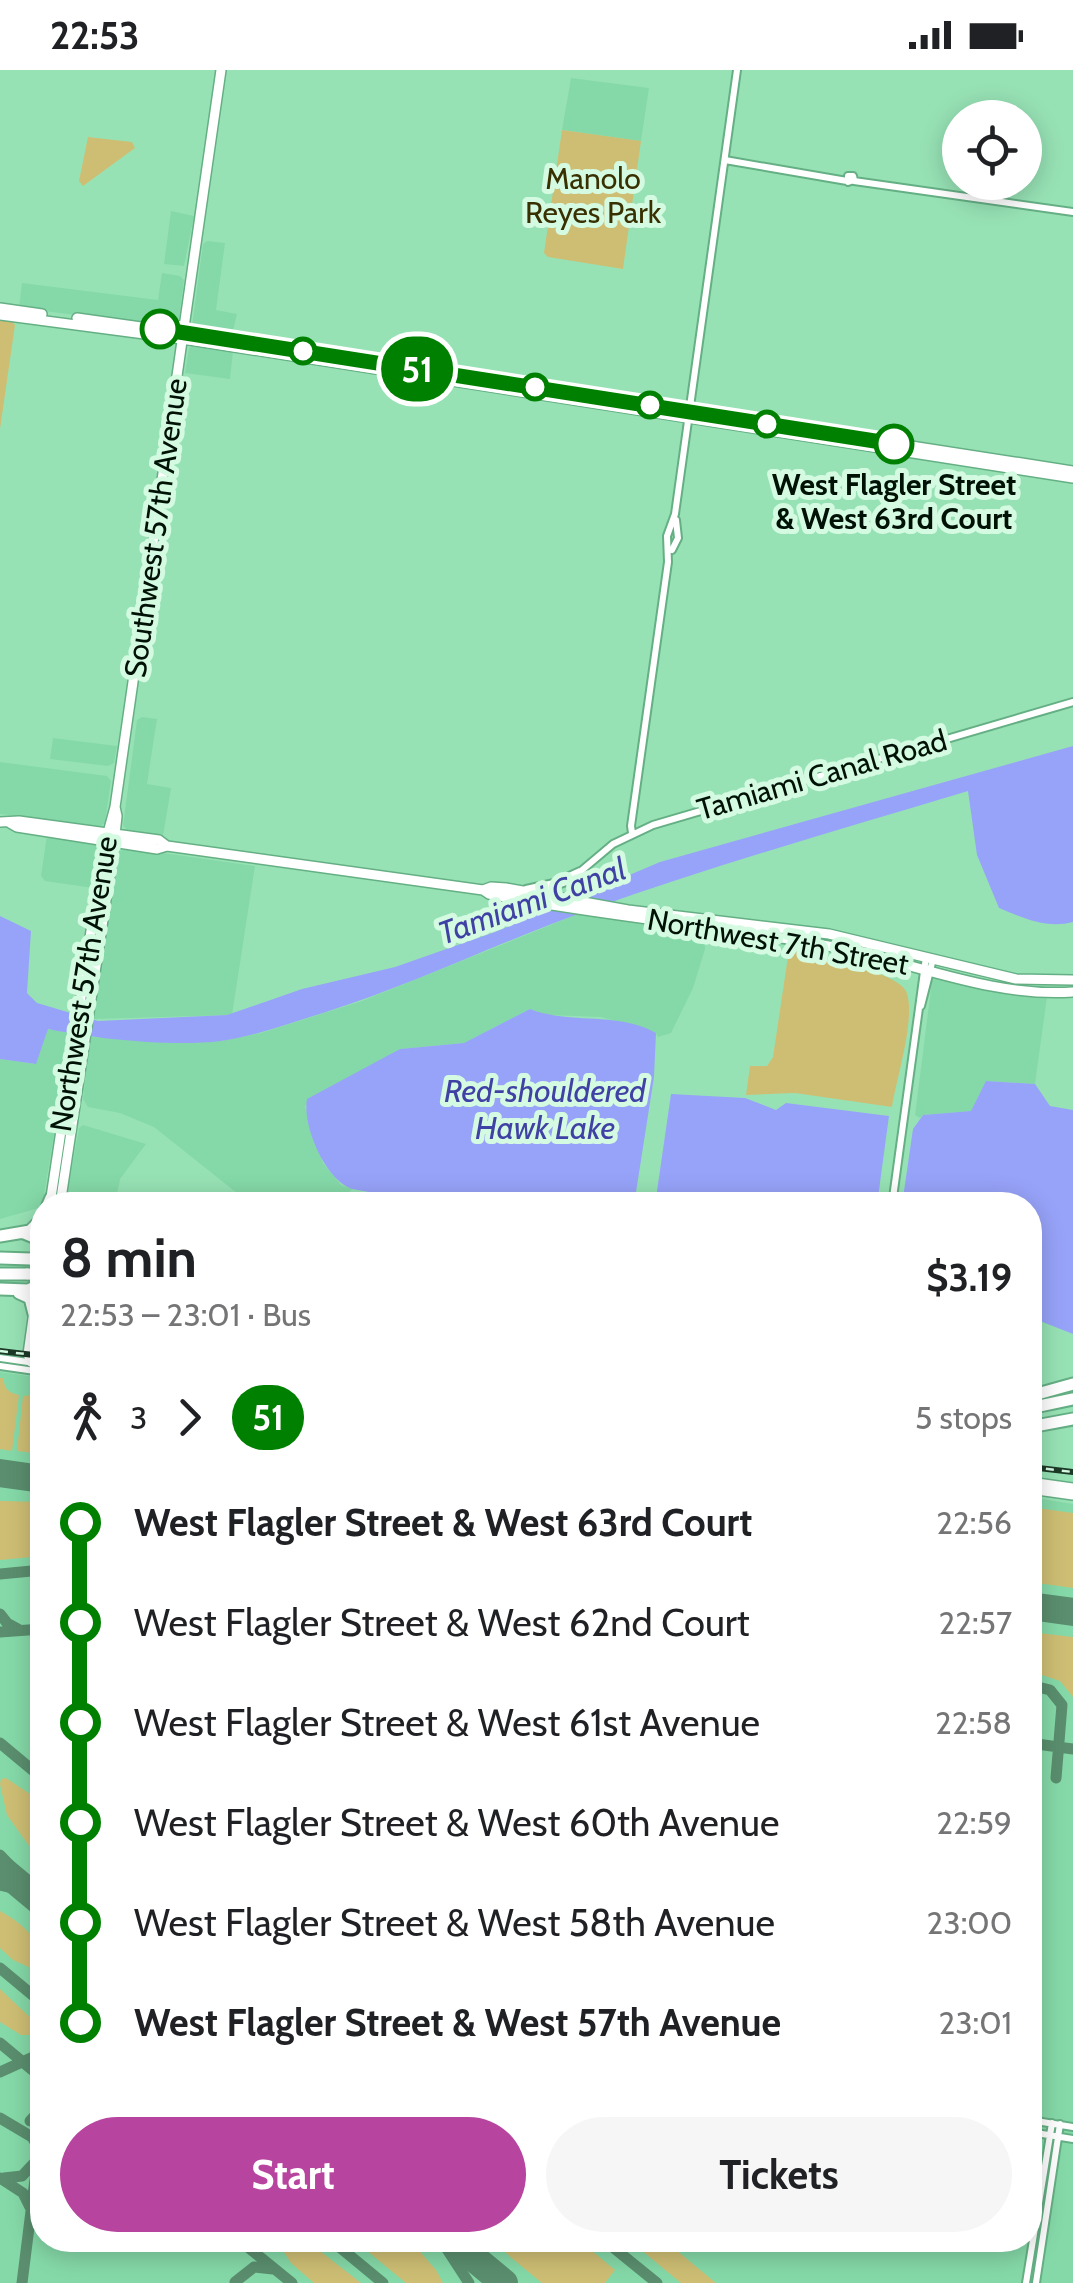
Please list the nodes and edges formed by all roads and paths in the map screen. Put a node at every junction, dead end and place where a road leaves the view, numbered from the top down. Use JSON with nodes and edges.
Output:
{"nodes":[{"id":1,"x":221,"y":70,"type":"edge"},
{"id":2,"x":737,"y":70,"type":"edge"},
{"id":3,"x":724,"y":160,"type":"junction"},
{"id":4,"x":1073,"y":212,"type":"edge"},
{"id":5,"x":0,"y":311,"type":"edge"},
{"id":6,"x":53,"y":315,"type":"junction"},
{"id":7,"x":42,"y":320,"type":"junction"},
{"id":8,"x":90,"y":320,"type":"junction"},
{"id":9,"x":78,"y":325,"type":"junction"},
{"id":10,"x":183,"y":336,"type":"junction"},
{"id":11,"x":689,"y":414,"type":"junction"},
{"id":12,"x":1073,"y":475,"type":"edge"},
{"id":13,"x":1073,"y":702,"type":"edge"},
{"id":14,"x":115,"y":807,"type":"joint"},
{"id":15,"x":5,"y":822,"type":"edge"},
{"id":16,"x":632,"y":833,"type":"junction"},
{"id":17,"x":111,"y":836,"type":"junction"},
{"id":18,"x":581,"y":871,"type":"junction"},
{"id":19,"x":482,"y":890,"type":"junction"},
{"id":20,"x":516,"y":890,"type":"junction"},
{"id":21,"x":531,"y":894,"type":"junction"},
{"id":22,"x":500,"y":896,"type":"junction"},
{"id":23,"x":93,"y":955,"type":"junction"},
{"id":24,"x":928,"y":964,"type":"junction"},
{"id":25,"x":1073,"y":980,"type":"edge"},
{"id":26,"x":1073,"y":992,"type":"edge"},
{"id":27,"x":84,"y":1017,"type":"junction"},
{"id":28,"x":81,"y":1034,"type":"junction"},
{"id":29,"x":54,"y":1192,"type":"edge"},
{"id":30,"x":56,"y":1192,"type":"edge"},
{"id":31,"x":894,"y":1192,"type":"edge"},
{"id":32,"x":30,"y":1230,"type":"edge"},
{"id":33,"x":24,"y":1233,"type":"junction"},
{"id":34,"x":30,"y":1235,"type":"edge"},
{"id":35,"x":0,"y":1236,"type":"edge"},
{"id":36,"x":0,"y":1258,"type":"edge"},
{"id":37,"x":30,"y":1259,"type":"edge"},
{"id":38,"x":0,"y":1274,"type":"edge"},
{"id":39,"x":30,"y":1276,"type":"edge"},
{"id":40,"x":6,"y":1289,"type":"edge"},
{"id":41,"x":30,"y":1298,"type":"edge"},
{"id":42,"x":30,"y":1350,"type":"edge"},
{"id":43,"x":0,"y":1358,"type":"edge"},
{"id":44,"x":30,"y":1362,"type":"junction"},
{"id":45,"x":0,"y":1366,"type":"edge"},
{"id":46,"x":30,"y":1368,"type":"edge"},
{"id":47,"x":18,"y":1369,"type":"junction"},
{"id":48,"x":1073,"y":1384,"type":"edge"},
{"id":49,"x":1042,"y":1393,"type":"edge"},
{"id":50,"x":1073,"y":1399,"type":"edge"},
{"id":51,"x":1042,"y":1405,"type":"edge"},
{"id":52,"x":1073,"y":1419,"type":"edge"},
{"id":53,"x":1042,"y":1425,"type":"edge"},
{"id":54,"x":1042,"y":1487,"type":"edge"},
{"id":55,"x":1073,"y":1491,"type":"edge"},
{"id":56,"x":1042,"y":2122,"type":"edge"},
{"id":57,"x":1056,"y":2124,"type":"junction"},
{"id":58,"x":1073,"y":2126,"type":"edge"},
{"id":59,"x":1042,"y":2134,"type":"edge"},
{"id":60,"x":1054,"y":2136,"type":"junction"},
{"id":61,"x":1073,"y":2140,"type":"edge"},
{"id":62,"x":1042,"y":2199,"type":"edge"},
{"id":63,"x":1042,"y":2234,"type":"edge"},
{"id":64,"x":1032,"y":2252,"type":"edge"},
{"id":65,"x":1040,"y":2252,"type":"edge"},
{"id":66,"x":1026,"y":2283,"type":"edge"},
{"id":67,"x":1036,"y":2283,"type":"edge"}],
"edges":[{"from":1,"to":10,"type":"main road","name":"Southwest 57th Avenue"},
{"from":2,"to":3,"type":"street"},
{"from":3,"to":4,"type":"street"},
{"from":3,"to":11,"type":"street"},
{"from":5,"to":6,"type":"main road"},
{"from":5,"to":7,"type":"main road"},
{"from":6,"to":7,"type":"main road"},
{"from":6,"to":8,"type":"main road"},
{"from":7,"to":9,"type":"main road"},
{"from":8,"to":9,"type":"main road"},
{"from":8,"to":10,"type":"main road"},
{"from":9,"to":10,"type":"main road"},
{"from":10,"to":11,"type":"main road"},
{"from":10,"to":14,"type":"main road","name":"Southwest 57th Avenue"},
{"from":11,"to":12,"type":"main road"},
{"from":11,"to":16,"type":"street"},
{"from":13,"to":16,"type":"street","name":"Tamiami Canal Road"},
{"from":14,"to":17,"type":"main road","name":"Northwest 57th Avenue"},
{"from":15,"to":17,"type":"main road","name":"Northwest 7th Street"},
{"from":16,"to":18,"type":"street","name":"Tamiami Canal Road"},
{"from":17,"to":19,"type":"main road","name":"Northwest 7th Street"},
{"from":17,"to":23,"type":"main road","name":"Northwest 57th Avenue"},
{"from":17,"to":23,"type":"main road","name":"Northwest 57th Avenue"},
{"from":18,"to":20,"type":"street","name":"Tamiami Canal Road"},
{"from":18,"to":21,"type":"street","name":"Tamiami Canal Road"},
{"from":19,"to":20,"type":"main road","name":"Northwest 7th Street"},
{"from":19,"to":22,"type":"main road","name":"Northwest 7th Street"},
{"from":20,"to":21,"type":"main road","name":"Northwest 7th Street"},
{"from":21,"to":22,"type":"main road"},
{"from":21,"to":24,"type":"main road","name":"Northwest 7th Street"},
{"from":22,"to":24,"type":"main road","name":"Northwest 7th Street"},
{"from":23,"to":27,"type":"main road","name":"Northwest 57th Avenue"},
{"from":23,"to":27,"type":"main road","name":"Northwest 57th Avenue"},
{"from":24,"to":25,"type":"main road","name":"Northwest 7th Street"},
{"from":24,"to":26,"type":"main road","name":"Northwest 7th Street"},
{"from":24,"to":31,"type":"street"},
{"from":27,"to":28,"type":"main road","name":"Northwest 57th Avenue"},
{"from":28,"to":29,"type":"main road","name":"Northwest 57th Avenue"},
{"from":28,"to":30,"type":"main road","name":"Northwest 57th Avenue"},
{"from":32,"to":33,"type":"highway"},
{"from":33,"to":34,"type":"highway"},
{"from":33,"to":35,"type":"highway"},
{"from":36,"to":37,"type":"highway"},
{"from":38,"to":39,"type":"highway","bridge":true},
{"from":40,"to":41,"type":"highway"},
{"from":42,"to":44,"type":"main road"},
{"from":43,"to":44,"type":"street"},
{"from":44,"to":47,"type":"main road"},
{"from":45,"to":47,"type":"street"},
{"from":46,"to":47,"type":"street"},
{"from":48,"to":49,"type":"highway"},
{"from":50,"to":51,"type":"highway"},
{"from":52,"to":53,"type":"highway"},
{"from":54,"to":55,"type":"main road"},
{"from":56,"to":57,"type":"street"},
{"from":57,"to":58,"type":"street"},
{"from":57,"to":60,"type":"street"},
{"from":59,"to":60,"type":"street"},
{"from":60,"to":61,"type":"street"},
{"from":60,"to":62,"type":"street"},
{"from":60,"to":63,"type":"street"},
{"from":64,"to":66,"type":"street"},
{"from":65,"to":67,"type":"street"}]}
